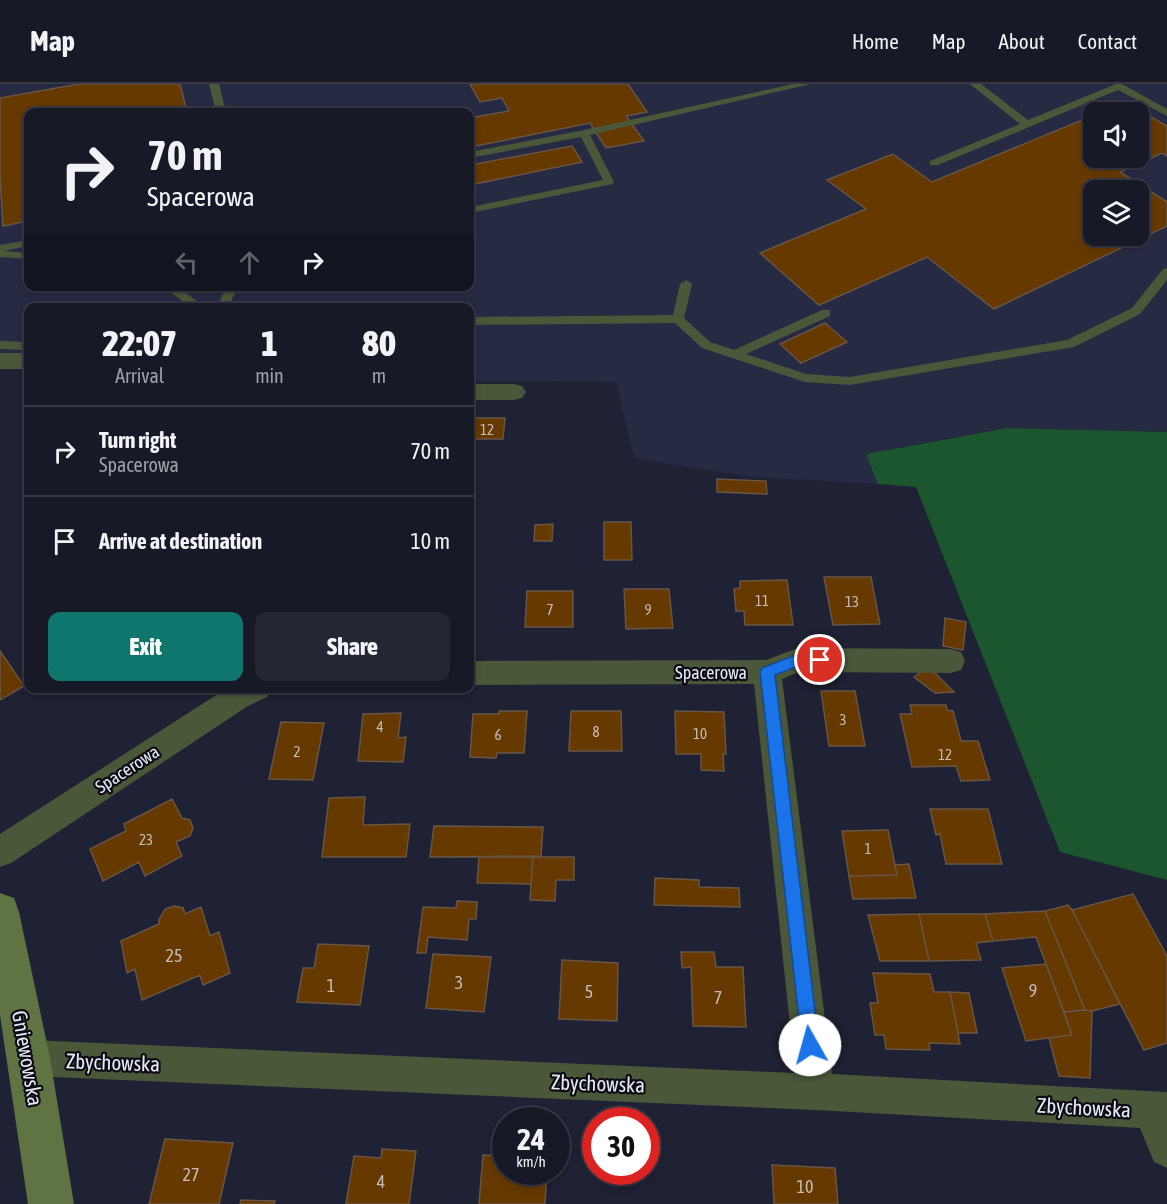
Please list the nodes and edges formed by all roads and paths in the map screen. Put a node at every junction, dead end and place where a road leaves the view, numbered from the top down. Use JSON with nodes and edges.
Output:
{"nodes":[{"id":1,"x":214,"y":84,"type":"edge"},
{"id":2,"x":806,"y":84,"type":"edge"},
{"id":3,"x":975,"y":84,"type":"edge"},
{"id":4,"x":220,"y":108,"type":"edge"},
{"id":5,"x":1167,"y":113,"type":"edge"},
{"id":6,"x":1026,"y":124,"type":"junction"},
{"id":7,"x":584,"y":133,"type":"junction"},
{"id":8,"x":474,"y":154,"type":"edge"},
{"id":9,"x":934,"y":163,"type":"dead end"},
{"id":10,"x":474,"y":209,"type":"edge"},
{"id":11,"x":24,"y":244,"type":"edge"},
{"id":12,"x":0,"y":248,"type":"edge"},
{"id":13,"x":0,"y":254,"type":"edge"},
{"id":14,"x":24,"y":256,"type":"edge"},
{"id":15,"x":1167,"y":272,"type":"edge"},
{"id":16,"x":686,"y":284,"type":"dead end"},
{"id":17,"x":175,"y":291,"type":"edge"},
{"id":18,"x":193,"y":303,"type":"edge"},
{"id":19,"x":826,"y":313,"type":"dead end"},
{"id":20,"x":678,"y":319,"type":"junction"},
{"id":21,"x":474,"y":321,"type":"edge"},
{"id":22,"x":0,"y":345,"type":"edge"},
{"id":23,"x":24,"y":346,"type":"edge"},
{"id":24,"x":735,"y":354,"type":"junction"},
{"id":25,"x":0,"y":361,"type":"edge"},
{"id":26,"x":24,"y":361,"type":"edge"},
{"id":27,"x":474,"y":392,"type":"edge"},
{"id":28,"x":514,"y":392,"type":"dead end"},
{"id":29,"x":951,"y":661,"type":"dead end"},
{"id":30,"x":767,"y":672,"type":"junction"},
{"id":31,"x":474,"y":673,"type":"edge"},
{"id":32,"x":246,"y":693,"type":"edge"},
{"id":33,"x":0,"y":852,"type":"edge"},
{"id":34,"x":0,"y":912,"type":"edge"},
{"id":35,"x":29,"y":1058,"type":"junction"},
{"id":36,"x":816,"y":1092,"type":"junction"},
{"id":37,"x":1159,"y":1111,"type":"edge"},
{"id":38,"x":1167,"y":1149,"type":"edge"},
{"id":39,"x":51,"y":1204,"type":"edge"}],
"edges":[{"from":1,"to":4,"type":"lane"},
{"from":2,"to":7,"type":"lane"},
{"from":3,"to":6,"type":"lane"},
{"from":5,"to":6,"type":"lane"},
{"from":6,"to":9,"type":"lane"},
{"from":7,"to":8,"type":"lane"},
{"from":7,"to":10,"type":"lane"},
{"from":11,"to":12,"type":"lane"},
{"from":13,"to":14,"type":"lane"},
{"from":15,"to":24,"type":"lane"},
{"from":16,"to":20,"type":"lane"},
{"from":17,"to":18,"type":"lane"},
{"from":19,"to":24,"type":"lane"},
{"from":20,"to":21,"type":"lane"},
{"from":20,"to":24,"type":"lane"},
{"from":22,"to":23,"type":"lane"},
{"from":25,"to":26,"type":"street"},
{"from":27,"to":28,"type":"street"},
{"from":29,"to":30,"type":"street","name":"Spacerowa"},
{"from":30,"to":31,"type":"street","name":"Spacerowa"},
{"from":30,"to":36,"type":"street"},
{"from":32,"to":33,"type":"street","name":"Spacerowa"},
{"from":34,"to":35,"type":"street","name":"Gniewowska"},
{"from":35,"to":36,"type":"street","name":"Zbychowska"},
{"from":35,"to":39,"type":"street","name":"Gniewowska"},
{"from":36,"to":37,"type":"street","name":"Zbychowska"},
{"from":37,"to":38,"type":"street"}]}
